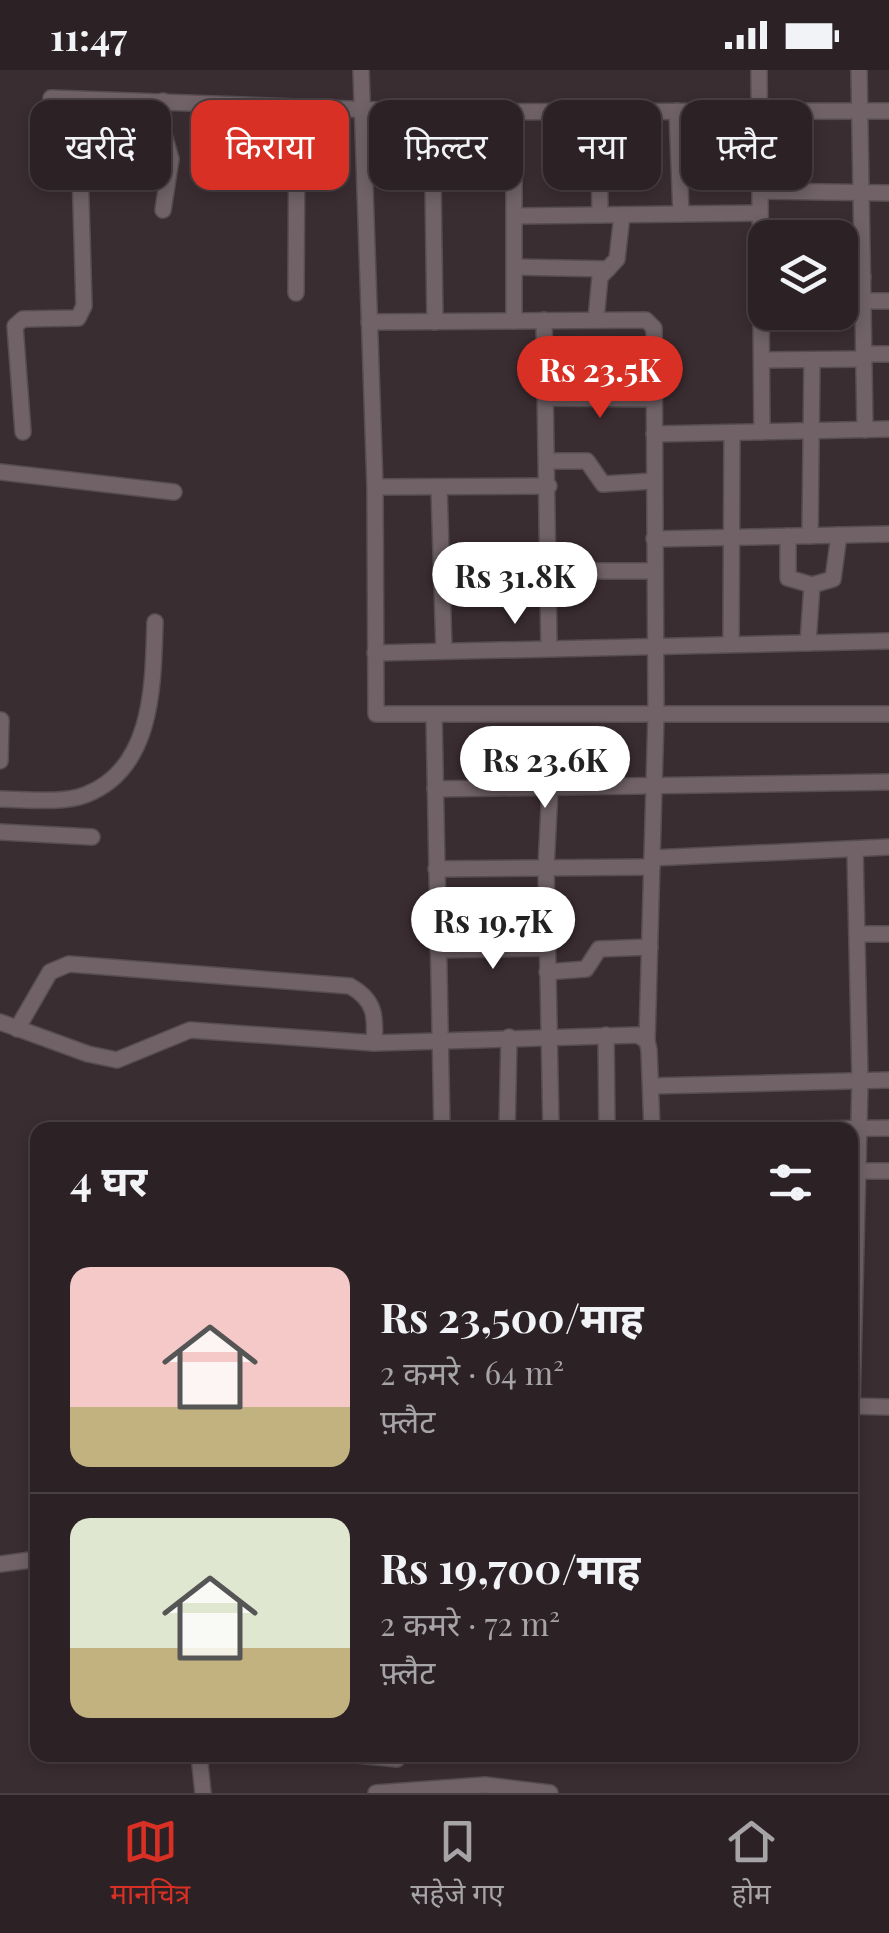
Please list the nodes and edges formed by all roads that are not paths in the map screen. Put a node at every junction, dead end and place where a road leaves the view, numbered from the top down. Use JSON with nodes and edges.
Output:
{"nodes":[{"id":1,"x":361,"y":70,"type":"edge"},
{"id":2,"x":759,"y":70,"type":"edge"},
{"id":3,"x":858,"y":70,"type":"edge"},
{"id":4,"x":51,"y":98,"type":"dead end"},
{"id":5,"x":78,"y":99,"type":"junction"},
{"id":6,"x":120,"y":100,"type":"edge"},
{"id":7,"x":759,"y":100,"type":"edge"},
{"id":8,"x":349,"y":110,"type":"edge"},
{"id":9,"x":361,"y":110,"type":"junction"},
{"id":10,"x":369,"y":110,"type":"edge"},
{"id":11,"x":661,"y":112,"type":"edge"},
{"id":12,"x":677,"y":112,"type":"junction"},
{"id":13,"x":681,"y":112,"type":"edge"},
{"id":14,"x":812,"y":112,"type":"edge"},
{"id":15,"x":860,"y":112,"type":"junction"},
{"id":16,"x":889,"y":112,"type":"edge"},
{"id":17,"x":167,"y":190,"type":"edge"},
{"id":18,"x":297,"y":190,"type":"edge"},
{"id":19,"x":433,"y":190,"type":"edge"},
{"id":20,"x":515,"y":190,"type":"edge"},
{"id":21,"x":600,"y":190,"type":"edge"},
{"id":22,"x":760,"y":191,"type":"joint"},
{"id":23,"x":862,"y":192,"type":"junction"},
{"id":24,"x":889,"y":193,"type":"edge"},
{"id":25,"x":164,"y":210,"type":"dead end"},
{"id":26,"x":760,"y":213,"type":"junction"},
{"id":27,"x":681,"y":214,"type":"junction"},
{"id":28,"x":600,"y":215,"type":"junction"},
{"id":29,"x":622,"y":215,"type":"junction"},
{"id":30,"x":515,"y":216,"type":"junction"},
{"id":31,"x":760,"y":220,"type":"edge"},
{"id":32,"x":516,"y":267,"type":"junction"},
{"id":33,"x":608,"y":269,"type":"junction"},
{"id":34,"x":858,"y":277,"type":"edge"},
{"id":35,"x":863,"y":277,"type":"junction"},
{"id":36,"x":296,"y":293,"type":"dead end"},
{"id":37,"x":864,"y":301,"type":"junction"},
{"id":38,"x":889,"y":301,"type":"edge"},
{"id":39,"x":0,"y":317,"type":"edge"},
{"id":40,"x":23,"y":319,"type":"junction"},
{"id":41,"x":596,"y":319,"type":"junction"},
{"id":42,"x":544,"y":320,"type":"junction"},
{"id":43,"x":514,"y":321,"type":"junction"},
{"id":44,"x":370,"y":322,"type":"junction"},
{"id":45,"x":435,"y":322,"type":"junction"},
{"id":46,"x":762,"y":330,"type":"edge"},
{"id":47,"x":889,"y":354,"type":"edge"},
{"id":48,"x":864,"y":357,"type":"junction"},
{"id":49,"x":762,"y":360,"type":"junction"},
{"id":50,"x":812,"y":360,"type":"junction"},
{"id":51,"x":547,"y":398,"type":"junction"},
{"id":52,"x":653,"y":400,"type":"junction"},
{"id":53,"x":889,"y":429,"type":"edge"},
{"id":54,"x":865,"y":430,"type":"junction"},
{"id":55,"x":814,"y":431,"type":"junction"},
{"id":56,"x":23,"y":432,"type":"dead end"},
{"id":57,"x":762,"y":432,"type":"junction"},
{"id":58,"x":732,"y":433,"type":"junction"},
{"id":59,"x":654,"y":434,"type":"junction"},
{"id":60,"x":549,"y":461,"type":"junction"},
{"id":61,"x":0,"y":472,"type":"edge"},
{"id":62,"x":654,"y":481,"type":"junction"},
{"id":63,"x":549,"y":486,"type":"junction"},
{"id":64,"x":375,"y":487,"type":"junction"},
{"id":65,"x":439,"y":487,"type":"junction"},
{"id":66,"x":174,"y":492,"type":"dead end"},
{"id":67,"x":889,"y":534,"type":"edge"},
{"id":68,"x":839,"y":535,"type":"junction"},
{"id":69,"x":788,"y":536,"type":"junction"},
{"id":70,"x":810,"y":536,"type":"junction"},
{"id":71,"x":733,"y":537,"type":"junction"},
{"id":72,"x":654,"y":538,"type":"junction"},
{"id":73,"x":442,"y":571,"type":"junction"},
{"id":74,"x":549,"y":571,"type":"junction"},
{"id":75,"x":654,"y":571,"type":"junction"},
{"id":76,"x":812,"y":586,"type":"junction"},
{"id":77,"x":155,"y":622,"type":"dead end"},
{"id":78,"x":889,"y":642,"type":"edge"},
{"id":79,"x":808,"y":643,"type":"junction"},
{"id":80,"x":730,"y":644,"type":"junction"},
{"id":81,"x":655,"y":646,"type":"junction"},
{"id":82,"x":549,"y":648,"type":"junction"},
{"id":83,"x":444,"y":651,"type":"junction"},
{"id":84,"x":375,"y":653,"type":"junction"},
{"id":85,"x":434,"y":714,"type":"junction"},
{"id":86,"x":656,"y":714,"type":"junction"},
{"id":87,"x":889,"y":714,"type":"edge"},
{"id":88,"x":1,"y":720,"type":"edge"},
{"id":89,"x":0,"y":760,"type":"edge"},
{"id":90,"x":889,"y":782,"type":"edge"},
{"id":91,"x":654,"y":787,"type":"junction"},
{"id":92,"x":550,"y":788,"type":"junction"},
{"id":93,"x":435,"y":790,"type":"junction"},
{"id":94,"x":0,"y":799,"type":"edge"},
{"id":95,"x":0,"y":832,"type":"edge"},
{"id":96,"x":92,"y":837,"type":"dead end"},
{"id":97,"x":889,"y":847,"type":"edge"},
{"id":98,"x":855,"y":848,"type":"junction"},
{"id":99,"x":652,"y":862,"type":"junction"},
{"id":100,"x":546,"y":868,"type":"junction"},
{"id":101,"x":436,"y":869,"type":"junction"},
{"id":102,"x":857,"y":934,"type":"junction"},
{"id":103,"x":889,"y":934,"type":"edge"},
{"id":104,"x":650,"y":947,"type":"junction"},
{"id":105,"x":547,"y":948,"type":"junction"},
{"id":106,"x":438,"y":950,"type":"junction"},
{"id":107,"x":547,"y":972,"type":"junction"},
{"id":108,"x":0,"y":1022,"type":"edge"},
{"id":109,"x":17,"y":1029,"type":"junction"},
{"id":110,"x":606,"y":1035,"type":"junction"},
{"id":111,"x":509,"y":1036,"type":"junction"},
{"id":112,"x":548,"y":1036,"type":"junction"},
{"id":113,"x":439,"y":1038,"type":"junction"},
{"id":114,"x":647,"y":1041,"type":"junction"},
{"id":115,"x":374,"y":1043,"type":"junction"},
{"id":116,"x":889,"y":1080,"type":"edge"},
{"id":117,"x":860,"y":1081,"type":"junction"},
{"id":118,"x":651,"y":1086,"type":"junction"},
{"id":119,"x":442,"y":1122,"type":"edge"},
{"id":120,"x":507,"y":1122,"type":"edge"},
{"id":121,"x":551,"y":1122,"type":"edge"},
{"id":122,"x":607,"y":1122,"type":"edge"},
{"id":123,"x":652,"y":1122,"type":"edge"},
{"id":124,"x":858,"y":1128,"type":"joint"},
{"id":125,"x":889,"y":1128,"type":"edge"},
{"id":126,"x":858,"y":1171,"type":"edge"},
{"id":127,"x":889,"y":1171,"type":"edge"},
{"id":128,"x":858,"y":1406,"type":"edge"},
{"id":129,"x":889,"y":1407,"type":"edge"},
{"id":130,"x":30,"y":1561,"type":"edge"},
{"id":131,"x":0,"y":1564,"type":"edge"},
{"id":132,"x":200,"y":1762,"type":"edge"},
{"id":133,"x":397,"y":1762,"type":"edge"},
{"id":134,"x":461,"y":1789,"type":"edge"},
{"id":135,"x":396,"y":1790,"type":"junction"},
{"id":136,"x":203,"y":1793,"type":"edge"},
{"id":137,"x":376,"y":1793,"type":"edge"},
{"id":138,"x":550,"y":1793,"type":"edge"}],
"edges":[{"from":1,"to":9,"type":"street"},
{"from":2,"to":7,"type":"street"},
{"from":3,"to":15,"type":"street"},
{"from":4,"to":5,"type":"street"},
{"from":5,"to":6,"type":"street"},
{"from":5,"to":40,"type":"street"},
{"from":8,"to":9,"type":"street"},
{"from":9,"to":10,"type":"street"},
{"from":9,"to":44,"type":"street"},
{"from":11,"to":12,"type":"street"},
{"from":12,"to":13,"type":"street"},
{"from":12,"to":27,"type":"street"},
{"from":14,"to":15,"type":"street"},
{"from":15,"to":16,"type":"street"},
{"from":15,"to":23,"type":"street"},
{"from":17,"to":25,"type":"street"},
{"from":18,"to":36,"type":"street"},
{"from":19,"to":45,"type":"street"},
{"from":20,"to":30,"type":"street"},
{"from":21,"to":28,"type":"street"},
{"from":22,"to":23,"type":"street"},
{"from":22,"to":26,"type":"street"},
{"from":23,"to":24,"type":"street"},
{"from":23,"to":35,"type":"street"},
{"from":26,"to":27,"type":"street"},
{"from":26,"to":31,"type":"street"},
{"from":27,"to":29,"type":"street"},
{"from":28,"to":29,"type":"street"},
{"from":28,"to":30,"type":"street"},
{"from":29,"to":33,"type":"street"},
{"from":30,"to":32,"type":"street"},
{"from":32,"to":33,"type":"street"},
{"from":32,"to":43,"type":"street"},
{"from":33,"to":41,"type":"street"},
{"from":34,"to":35,"type":"street"},
{"from":35,"to":37,"type":"street"},
{"from":37,"to":38,"type":"street"},
{"from":37,"to":48,"type":"street"},
{"from":39,"to":40,"type":"street"},
{"from":40,"to":56,"type":"street"},
{"from":41,"to":42,"type":"street"},
{"from":41,"to":52,"type":"street"},
{"from":42,"to":43,"type":"street"},
{"from":42,"to":51,"type":"street"},
{"from":43,"to":45,"type":"street"},
{"from":44,"to":45,"type":"street"},
{"from":44,"to":64,"type":"street"},
{"from":46,"to":49,"type":"street"},
{"from":47,"to":48,"type":"street"},
{"from":48,"to":50,"type":"street"},
{"from":48,"to":54,"type":"street"},
{"from":49,"to":50,"type":"street"},
{"from":49,"to":57,"type":"street"},
{"from":50,"to":55,"type":"street"},
{"from":51,"to":52,"type":"street"},
{"from":51,"to":60,"type":"street"},
{"from":52,"to":59,"type":"street"},
{"from":53,"to":54,"type":"street"},
{"from":54,"to":55,"type":"street"},
{"from":55,"to":57,"type":"street"},
{"from":55,"to":70,"type":"street"},
{"from":57,"to":58,"type":"street"},
{"from":58,"to":59,"type":"street"},
{"from":58,"to":71,"type":"street"},
{"from":59,"to":62,"type":"street"},
{"from":60,"to":62,"type":"street"},
{"from":60,"to":63,"type":"street"},
{"from":61,"to":66,"type":"street"},
{"from":62,"to":72,"type":"street"},
{"from":63,"to":65,"type":"street"},
{"from":63,"to":74,"type":"street"},
{"from":64,"to":65,"type":"street"},
{"from":64,"to":84,"type":"street"},
{"from":65,"to":73,"type":"street"},
{"from":67,"to":68,"type":"street"},
{"from":68,"to":70,"type":"street"},
{"from":68,"to":76,"type":"street"},
{"from":69,"to":70,"type":"street"},
{"from":69,"to":71,"type":"street"},
{"from":69,"to":76,"type":"street"},
{"from":71,"to":72,"type":"street"},
{"from":71,"to":80,"type":"street"},
{"from":72,"to":75,"type":"street"},
{"from":73,"to":74,"type":"street"},
{"from":73,"to":83,"type":"street"},
{"from":74,"to":75,"type":"street"},
{"from":74,"to":82,"type":"street"},
{"from":75,"to":81,"type":"street"},
{"from":76,"to":79,"type":"street"},
{"from":77,"to":94,"type":"street"},
{"from":78,"to":79,"type":"street"},
{"from":79,"to":80,"type":"street"},
{"from":80,"to":81,"type":"street"},
{"from":81,"to":82,"type":"street"},
{"from":81,"to":86,"type":"street"},
{"from":82,"to":83,"type":"street"},
{"from":83,"to":84,"type":"street"},
{"from":84,"to":85,"type":"street"},
{"from":85,"to":86,"type":"street"},
{"from":85,"to":93,"type":"street"},
{"from":86,"to":87,"type":"street"},
{"from":86,"to":91,"type":"street"},
{"from":88,"to":89,"type":"street"},
{"from":90,"to":91,"type":"street"},
{"from":91,"to":92,"type":"street"},
{"from":91,"to":99,"type":"street"},
{"from":92,"to":93,"type":"street"},
{"from":92,"to":100,"type":"street"},
{"from":93,"to":101,"type":"street"},
{"from":95,"to":96,"type":"street"},
{"from":97,"to":98,"type":"street"},
{"from":98,"to":99,"type":"street"},
{"from":98,"to":102,"type":"street"},
{"from":99,"to":100,"type":"street"},
{"from":99,"to":104,"type":"street"},
{"from":100,"to":101,"type":"street"},
{"from":100,"to":105,"type":"street"},
{"from":101,"to":106,"type":"street"},
{"from":102,"to":103,"type":"street"},
{"from":102,"to":117,"type":"street"},
{"from":104,"to":107,"type":"street"},
{"from":104,"to":114,"type":"street"},
{"from":105,"to":106,"type":"street"},
{"from":105,"to":107,"type":"street"},
{"from":106,"to":113,"type":"street"},
{"from":107,"to":112,"type":"street"},
{"from":108,"to":109,"type":"street"},
{"from":109,"to":115,"type":"street"},
{"from":109,"to":115,"type":"street"},
{"from":110,"to":112,"type":"street"},
{"from":110,"to":114,"type":"street"},
{"from":110,"to":122,"type":"street"},
{"from":111,"to":112,"type":"street"},
{"from":111,"to":113,"type":"street"},
{"from":111,"to":120,"type":"street"},
{"from":112,"to":121,"type":"street"},
{"from":113,"to":115,"type":"street"},
{"from":113,"to":119,"type":"street"},
{"from":114,"to":118,"type":"street"},
{"from":116,"to":117,"type":"street"},
{"from":117,"to":118,"type":"street"},
{"from":117,"to":124,"type":"street"},
{"from":118,"to":123,"type":"street"},
{"from":124,"to":125,"type":"street"},
{"from":126,"to":127,"type":"street"},
{"from":128,"to":129,"type":"street"},
{"from":130,"to":131,"type":"street"},
{"from":132,"to":136,"type":"street"},
{"from":133,"to":135,"type":"street"},
{"from":134,"to":135,"type":"street"},
{"from":134,"to":138,"type":"street"},
{"from":135,"to":137,"type":"street"}]}
